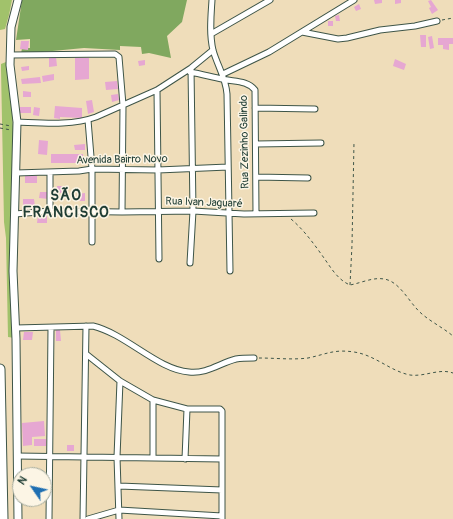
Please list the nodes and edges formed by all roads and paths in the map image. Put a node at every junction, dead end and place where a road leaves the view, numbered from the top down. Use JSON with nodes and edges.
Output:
{"nodes":[{"id":1,"x":18,"y":0,"type":"edge"},
{"id":2,"x":212,"y":0,"type":"edge"},
{"id":3,"x":270,"y":0,"type":"edge"},
{"id":4,"x":354,"y":0,"type":"edge"},
{"id":5,"x":453,"y":18,"type":"edge"},
{"id":6,"x":437,"y":21,"type":"joint"},
{"id":7,"x":302,"y":32,"type":"junction"},
{"id":8,"x":211,"y":34,"type":"junction"},
{"id":9,"x":213,"y":50,"type":"junction"},
{"id":10,"x":10,"y":55,"type":"junction"},
{"id":11,"x":190,"y":70,"type":"junction"},
{"id":12,"x":224,"y":77,"type":"junction"},
{"id":13,"x":157,"y":90,"type":"junction"},
{"id":14,"x":123,"y":106,"type":"junction"},
{"id":15,"x":255,"y":108,"type":"junction"},
{"id":16,"x":315,"y":109,"type":"dead end"},
{"id":17,"x":88,"y":120,"type":"junction"},
{"id":18,"x":0,"y":124,"type":"edge"},
{"id":19,"x":15,"y":124,"type":"junction"},
{"id":20,"x":0,"y":128,"type":"edge"},
{"id":21,"x":354,"y":142,"type":"dead end"},
{"id":22,"x":321,"y":143,"type":"dead end"},
{"id":23,"x":256,"y":144,"type":"junction"},
{"id":24,"x":228,"y":167,"type":"junction"},
{"id":25,"x":192,"y":168,"type":"junction"},
{"id":26,"x":92,"y":169,"type":"junction"},
{"id":27,"x":122,"y":169,"type":"junction"},
{"id":28,"x":158,"y":170,"type":"junction"},
{"id":29,"x":50,"y":172,"type":"junction"},
{"id":30,"x":16,"y":173,"type":"junction"},
{"id":31,"x":256,"y":177,"type":"junction"},
{"id":32,"x":308,"y":178,"type":"dead end"},
{"id":33,"x":50,"y":211,"type":"junction"},
{"id":34,"x":92,"y":211,"type":"junction"},
{"id":35,"x":159,"y":211,"type":"junction"},
{"id":36,"x":193,"y":211,"type":"junction"},
{"id":37,"x":122,"y":212,"type":"junction"},
{"id":38,"x":314,"y":213,"type":"dead end"},
{"id":39,"x":15,"y":214,"type":"junction"},
{"id":40,"x":228,"y":214,"type":"junction"},
{"id":41,"x":256,"y":214,"type":"junction"},
{"id":42,"x":291,"y":218,"type":"dead end"},
{"id":43,"x":92,"y":242,"type":"dead end"},
{"id":44,"x":159,"y":259,"type":"dead end"},
{"id":45,"x":190,"y":263,"type":"dead end"},
{"id":46,"x":230,"y":271,"type":"dead end"},
{"id":47,"x":350,"y":285,"type":"junction"},
{"id":48,"x":86,"y":326,"type":"junction"},
{"id":49,"x":16,"y":328,"type":"junction"},
{"id":50,"x":51,"y":328,"type":"junction"},
{"id":51,"x":453,"y":336,"type":"edge"},
{"id":52,"x":86,"y":354,"type":"junction"},
{"id":53,"x":254,"y":358,"type":"joint"},
{"id":54,"x":0,"y":370,"type":"edge"},
{"id":55,"x":453,"y":373,"type":"edge"},
{"id":56,"x":120,"y":381,"type":"junction"},
{"id":57,"x":153,"y":400,"type":"junction"},
{"id":58,"x":187,"y":409,"type":"junction"},
{"id":59,"x":18,"y":456,"type":"junction"},
{"id":60,"x":50,"y":456,"type":"junction"},
{"id":61,"x":84,"y":457,"type":"junction"},
{"id":62,"x":118,"y":458,"type":"junction"},
{"id":63,"x":153,"y":458,"type":"junction"},
{"id":64,"x":185,"y":459,"type":"junction"},
{"id":65,"x":222,"y":459,"type":"junction"},
{"id":66,"x":119,"y":486,"type":"junction"},
{"id":67,"x":222,"y":490,"type":"junction"},
{"id":68,"x":118,"y":510,"type":"junction"},
{"id":69,"x":222,"y":518,"type":"edge"},
{"id":70,"x":3,"y":519,"type":"edge"},
{"id":71,"x":18,"y":519,"type":"edge"},
{"id":72,"x":49,"y":519,"type":"edge"},
{"id":73,"x":83,"y":519,"type":"edge"},
{"id":74,"x":88,"y":519,"type":"edge"},
{"id":75,"x":119,"y":519,"type":"edge"}],
"edges":[{"from":1,"to":10,"type":"street"},
{"from":2,"to":8,"type":"street"},
{"from":3,"to":8,"type":"street"},
{"from":4,"to":7,"type":"street"},
{"from":5,"to":6,"type":"path"},
{"from":6,"to":7,"type":"street"},
{"from":7,"to":12,"type":"street"},
{"from":8,"to":9,"type":"street"},
{"from":9,"to":11,"type":"street"},
{"from":9,"to":12,"type":"street"},
{"from":10,"to":14,"type":"street"},
{"from":10,"to":19,"type":"street"},
{"from":11,"to":12,"type":"street","name":"Rua Zezinho Galindo"},
{"from":11,"to":13,"type":"street"},
{"from":11,"to":25,"type":"street"},
{"from":12,"to":15,"type":"street","name":"Rua Zezinho Galindo"},
{"from":12,"to":24,"type":"street"},
{"from":13,"to":14,"type":"street"},
{"from":13,"to":28,"type":"street"},
{"from":14,"to":17,"type":"street"},
{"from":14,"to":27,"type":"street"},
{"from":15,"to":16,"type":"street"},
{"from":15,"to":23,"type":"street","name":"Rua Zezinho Galindo"},
{"from":17,"to":19,"type":"street"},
{"from":17,"to":26,"type":"street"},
{"from":18,"to":19,"type":"path"},
{"from":19,"to":20,"type":"path"},
{"from":19,"to":30,"type":"street"},
{"from":21,"to":47,"type":"path"},
{"from":22,"to":23,"type":"street"},
{"from":23,"to":31,"type":"street","name":"Rua Zezinho Galindo"},
{"from":24,"to":25,"type":"street","name":"Avenida Bairro Novo"},
{"from":24,"to":40,"type":"street"},
{"from":25,"to":28,"type":"street","name":"Avenida Bairro Novo"},
{"from":25,"to":36,"type":"street"},
{"from":26,"to":27,"type":"street","name":"Avenida Bairro Novo"},
{"from":26,"to":29,"type":"street","name":"Avenida Bairro Novo"},
{"from":26,"to":34,"type":"street"},
{"from":27,"to":28,"type":"street","name":"Avenida Bairro Novo"},
{"from":27,"to":37,"type":"street"},
{"from":28,"to":35,"type":"street"},
{"from":29,"to":30,"type":"street","name":"Avenida Bairro Novo"},
{"from":29,"to":33,"type":"street"},
{"from":30,"to":39,"type":"street"},
{"from":31,"to":32,"type":"street"},
{"from":31,"to":41,"type":"street","name":"Rua Zezinho Galindo"},
{"from":33,"to":34,"type":"street","name":"Rua Ivan Jaguaré"},
{"from":33,"to":39,"type":"street","name":"Rua Ivan Jaguaré"},
{"from":34,"to":37,"type":"street","name":"Rua Ivan Jaguaré"},
{"from":34,"to":43,"type":"street"},
{"from":35,"to":36,"type":"street","name":"Rua Ivan Jaguaré"},
{"from":35,"to":37,"type":"street","name":"Rua Ivan Jaguaré"},
{"from":35,"to":44,"type":"street"},
{"from":36,"to":40,"type":"street","name":"Rua Ivan Jaguaré"},
{"from":36,"to":45,"type":"street"},
{"from":38,"to":41,"type":"street","name":"Rua Ivan Jaguaré"},
{"from":39,"to":49,"type":"street"},
{"from":40,"to":41,"type":"street","name":"Rua Ivan Jaguaré"},
{"from":40,"to":46,"type":"street"},
{"from":42,"to":47,"type":"path"},
{"from":47,"to":51,"type":"path"},
{"from":48,"to":50,"type":"street"},
{"from":48,"to":52,"type":"street"},
{"from":48,"to":53,"type":"street"},
{"from":49,"to":50,"type":"street"},
{"from":49,"to":59,"type":"street"},
{"from":50,"to":60,"type":"street"},
{"from":52,"to":56,"type":"street"},
{"from":52,"to":61,"type":"street"},
{"from":53,"to":55,"type":"path"},
{"from":54,"to":70,"type":"highway"},
{"from":56,"to":57,"type":"street"},
{"from":56,"to":62,"type":"street"},
{"from":57,"to":58,"type":"street"},
{"from":57,"to":63,"type":"street"},
{"from":58,"to":64,"type":"street"},
{"from":58,"to":65,"type":"street"},
{"from":59,"to":60,"type":"street"},
{"from":59,"to":71,"type":"street"},
{"from":60,"to":61,"type":"street"},
{"from":60,"to":72,"type":"street"},
{"from":61,"to":62,"type":"street"},
{"from":61,"to":73,"type":"street"},
{"from":62,"to":63,"type":"street"},
{"from":62,"to":66,"type":"street"},
{"from":63,"to":64,"type":"street"},
{"from":64,"to":65,"type":"street"},
{"from":65,"to":67,"type":"street"},
{"from":66,"to":67,"type":"street"},
{"from":66,"to":68,"type":"street"},
{"from":67,"to":69,"type":"street"},
{"from":68,"to":69,"type":"street"},
{"from":68,"to":74,"type":"street"},
{"from":68,"to":75,"type":"street"}]}
